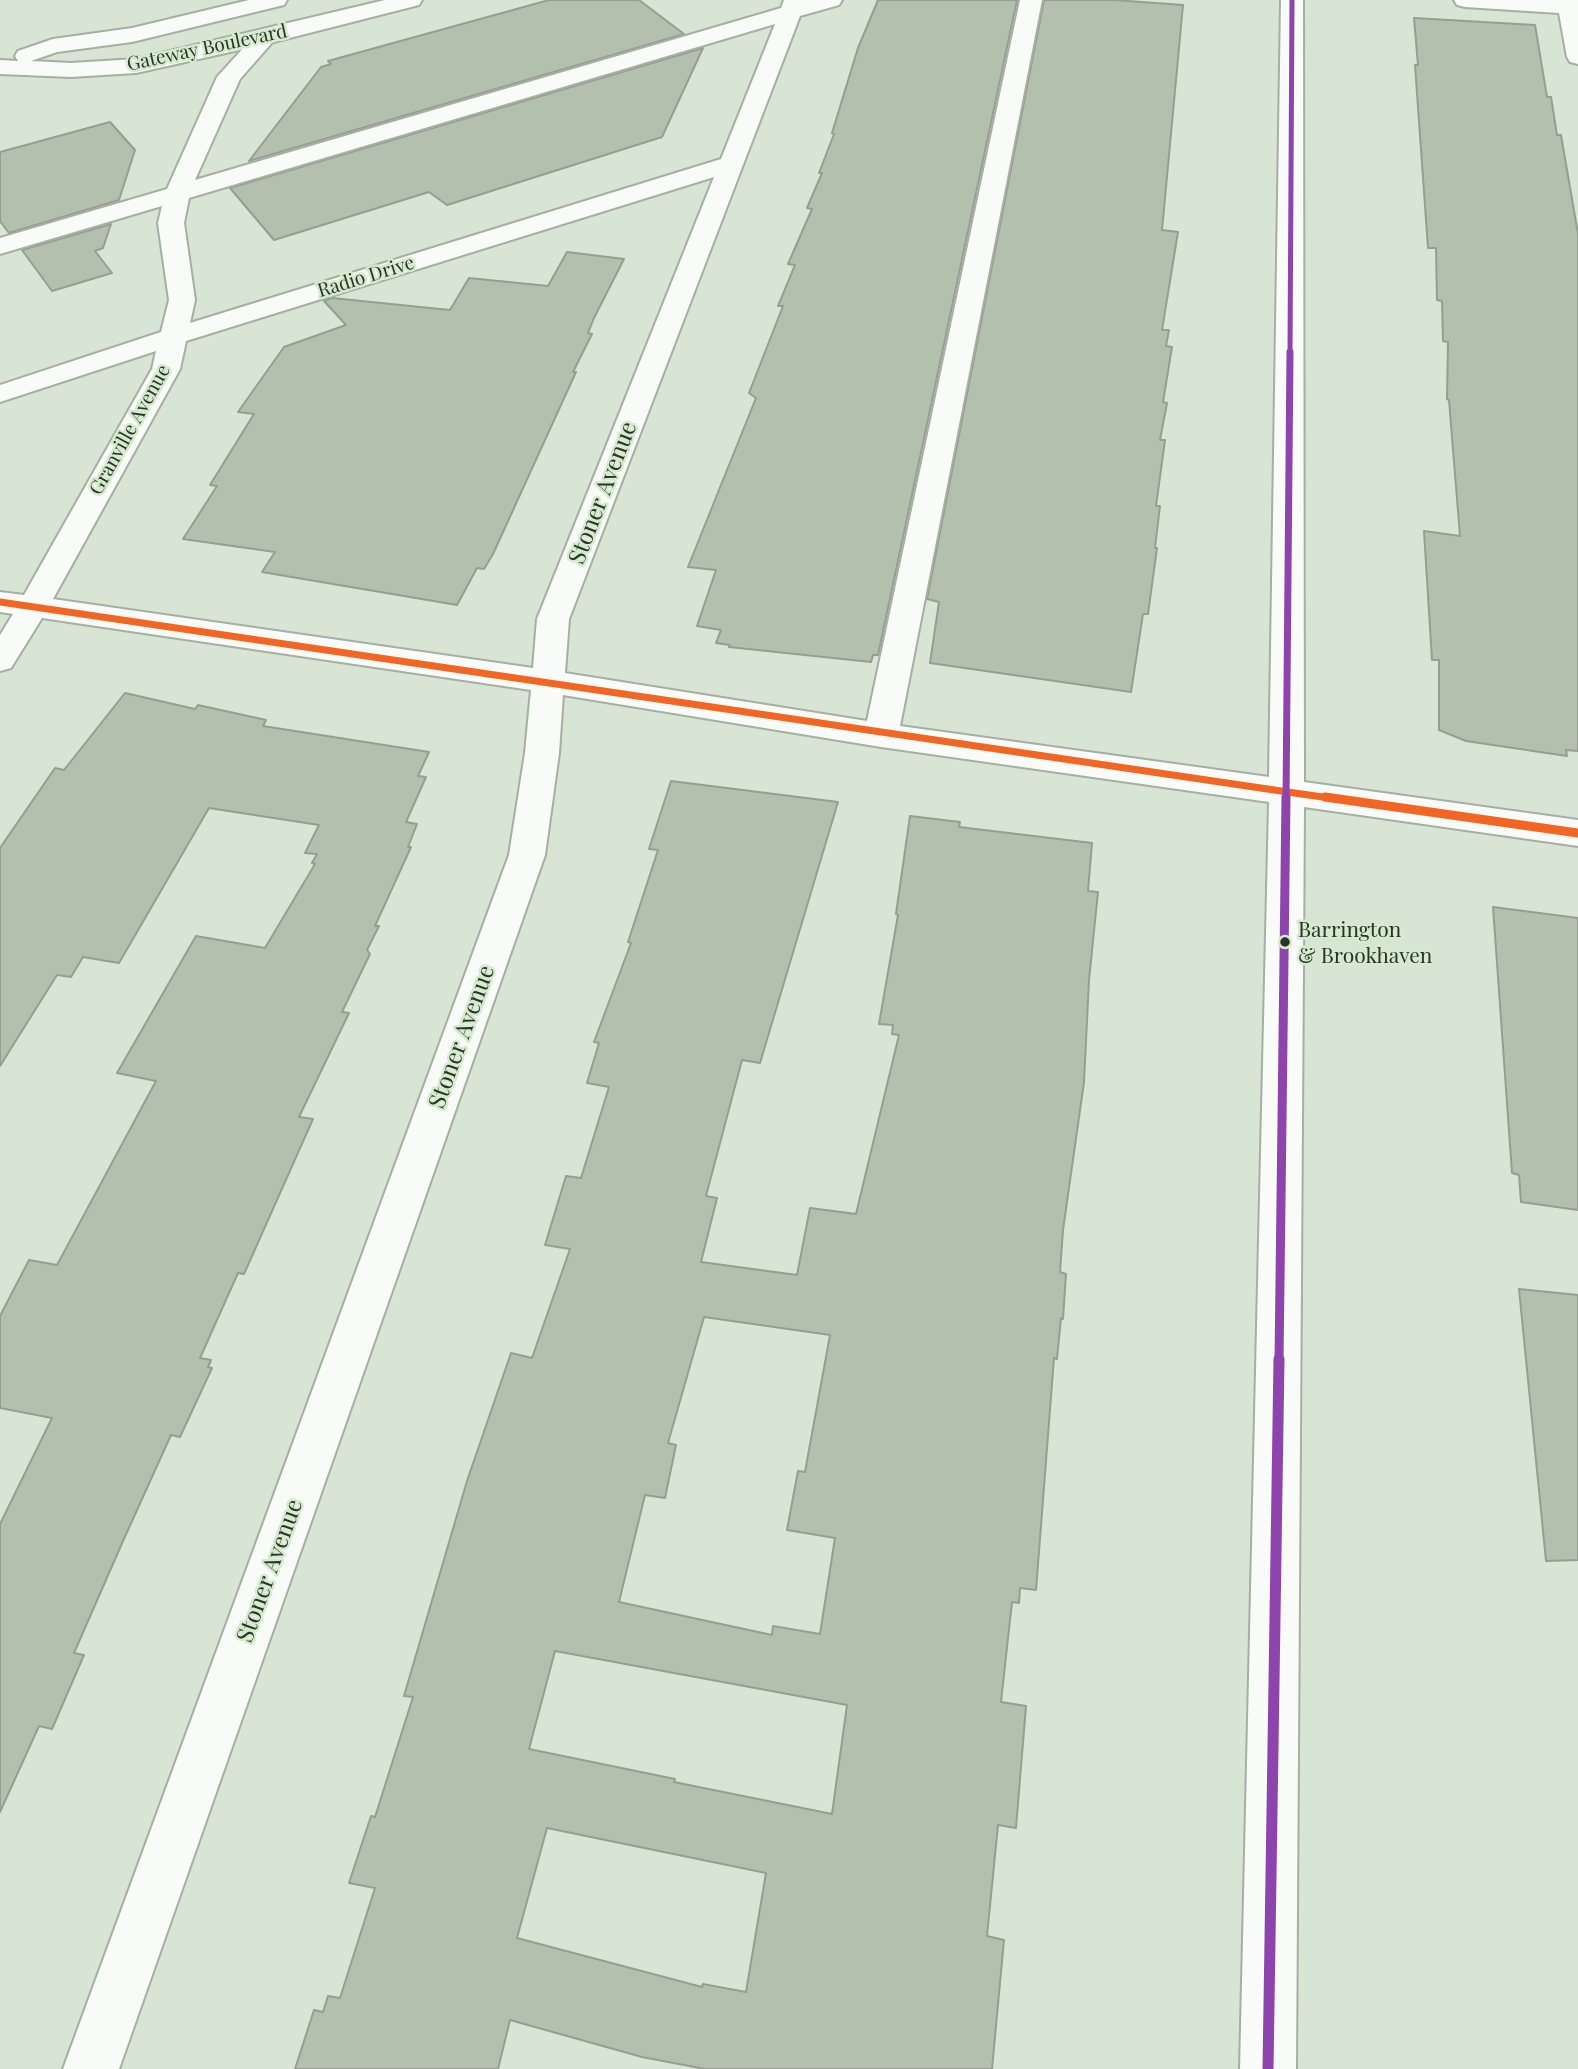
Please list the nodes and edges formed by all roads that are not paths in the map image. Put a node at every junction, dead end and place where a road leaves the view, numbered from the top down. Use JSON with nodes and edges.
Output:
{"nodes":[{"id":1,"x":276,"y":0,"type":"edge"},
{"id":2,"x":297,"y":0,"type":"edge"},
{"id":3,"x":332,"y":0,"type":"edge"},
{"id":4,"x":411,"y":0,"type":"edge"},
{"id":5,"x":831,"y":0,"type":"edge"},
{"id":6,"x":1031,"y":0,"type":"edge"},
{"id":7,"x":1292,"y":0,"type":"edge"},
{"id":8,"x":1465,"y":0,"type":"edge"},
{"id":9,"x":1571,"y":5,"type":"edge"},
{"id":10,"x":793,"y":6,"type":"edge"},
{"id":11,"x":266,"y":37,"type":"junction"},
{"id":12,"x":1578,"y":57,"type":"edge"},
{"id":13,"x":0,"y":66,"type":"edge"},
{"id":14,"x":71,"y":70,"type":"junction"},
{"id":15,"x":732,"y":163,"type":"junction"},
{"id":16,"x":177,"y":194,"type":"junction"},
{"id":17,"x":0,"y":246,"type":"edge"},
{"id":18,"x":175,"y":336,"type":"junction"},
{"id":19,"x":0,"y":394,"type":"edge"},
{"id":20,"x":0,"y":602,"type":"edge"},
{"id":21,"x":33,"y":608,"type":"junction"},
{"id":22,"x":0,"y":660,"type":"edge"},
{"id":23,"x":547,"y":681,"type":"junction"},
{"id":24,"x":881,"y":735,"type":"junction"},
{"id":25,"x":1286,"y":792,"type":"junction"},
{"id":26,"x":1578,"y":833,"type":"edge"},
{"id":27,"x":91,"y":2069,"type":"edge"},
{"id":28,"x":1268,"y":2069,"type":"edge"}],
"edges":[{"from":1,"to":13,"type":"street","name":"Gateway Boulevard"},
{"from":2,"to":14,"type":"street"},
{"from":3,"to":11,"type":"street"},
{"from":4,"to":11,"type":"street","name":"Gateway Boulevard"},
{"from":5,"to":10,"type":"street"},
{"from":6,"to":24,"type":"street"},
{"from":7,"to":25,"type":"street"},
{"from":8,"to":9,"type":"street"},
{"from":9,"to":12,"type":"street"},
{"from":10,"to":15,"type":"street","name":"Stoner Avenue"},
{"from":10,"to":16,"type":"street"},
{"from":11,"to":14,"type":"street","name":"Gateway Boulevard"},
{"from":11,"to":16,"type":"street","name":"Granville Avenue"},
{"from":13,"to":14,"type":"street","name":"Gateway Boulevard"},
{"from":15,"to":18,"type":"street","name":"Radio Drive"},
{"from":15,"to":23,"type":"street","name":"Stoner Avenue"},
{"from":16,"to":17,"type":"street"},
{"from":16,"to":18,"type":"street","name":"Granville Avenue"},
{"from":18,"to":19,"type":"street","name":"Radio Drive"},
{"from":18,"to":21,"type":"street","name":"Granville Avenue"},
{"from":20,"to":21,"type":"street"},
{"from":21,"to":22,"type":"street","name":"Granville Avenue"},
{"from":21,"to":23,"type":"street"},
{"from":23,"to":24,"type":"street"},
{"from":23,"to":27,"type":"street","name":"Stoner Avenue"},
{"from":24,"to":25,"type":"street"},
{"from":25,"to":26,"type":"street"},
{"from":25,"to":28,"type":"street"}]}
